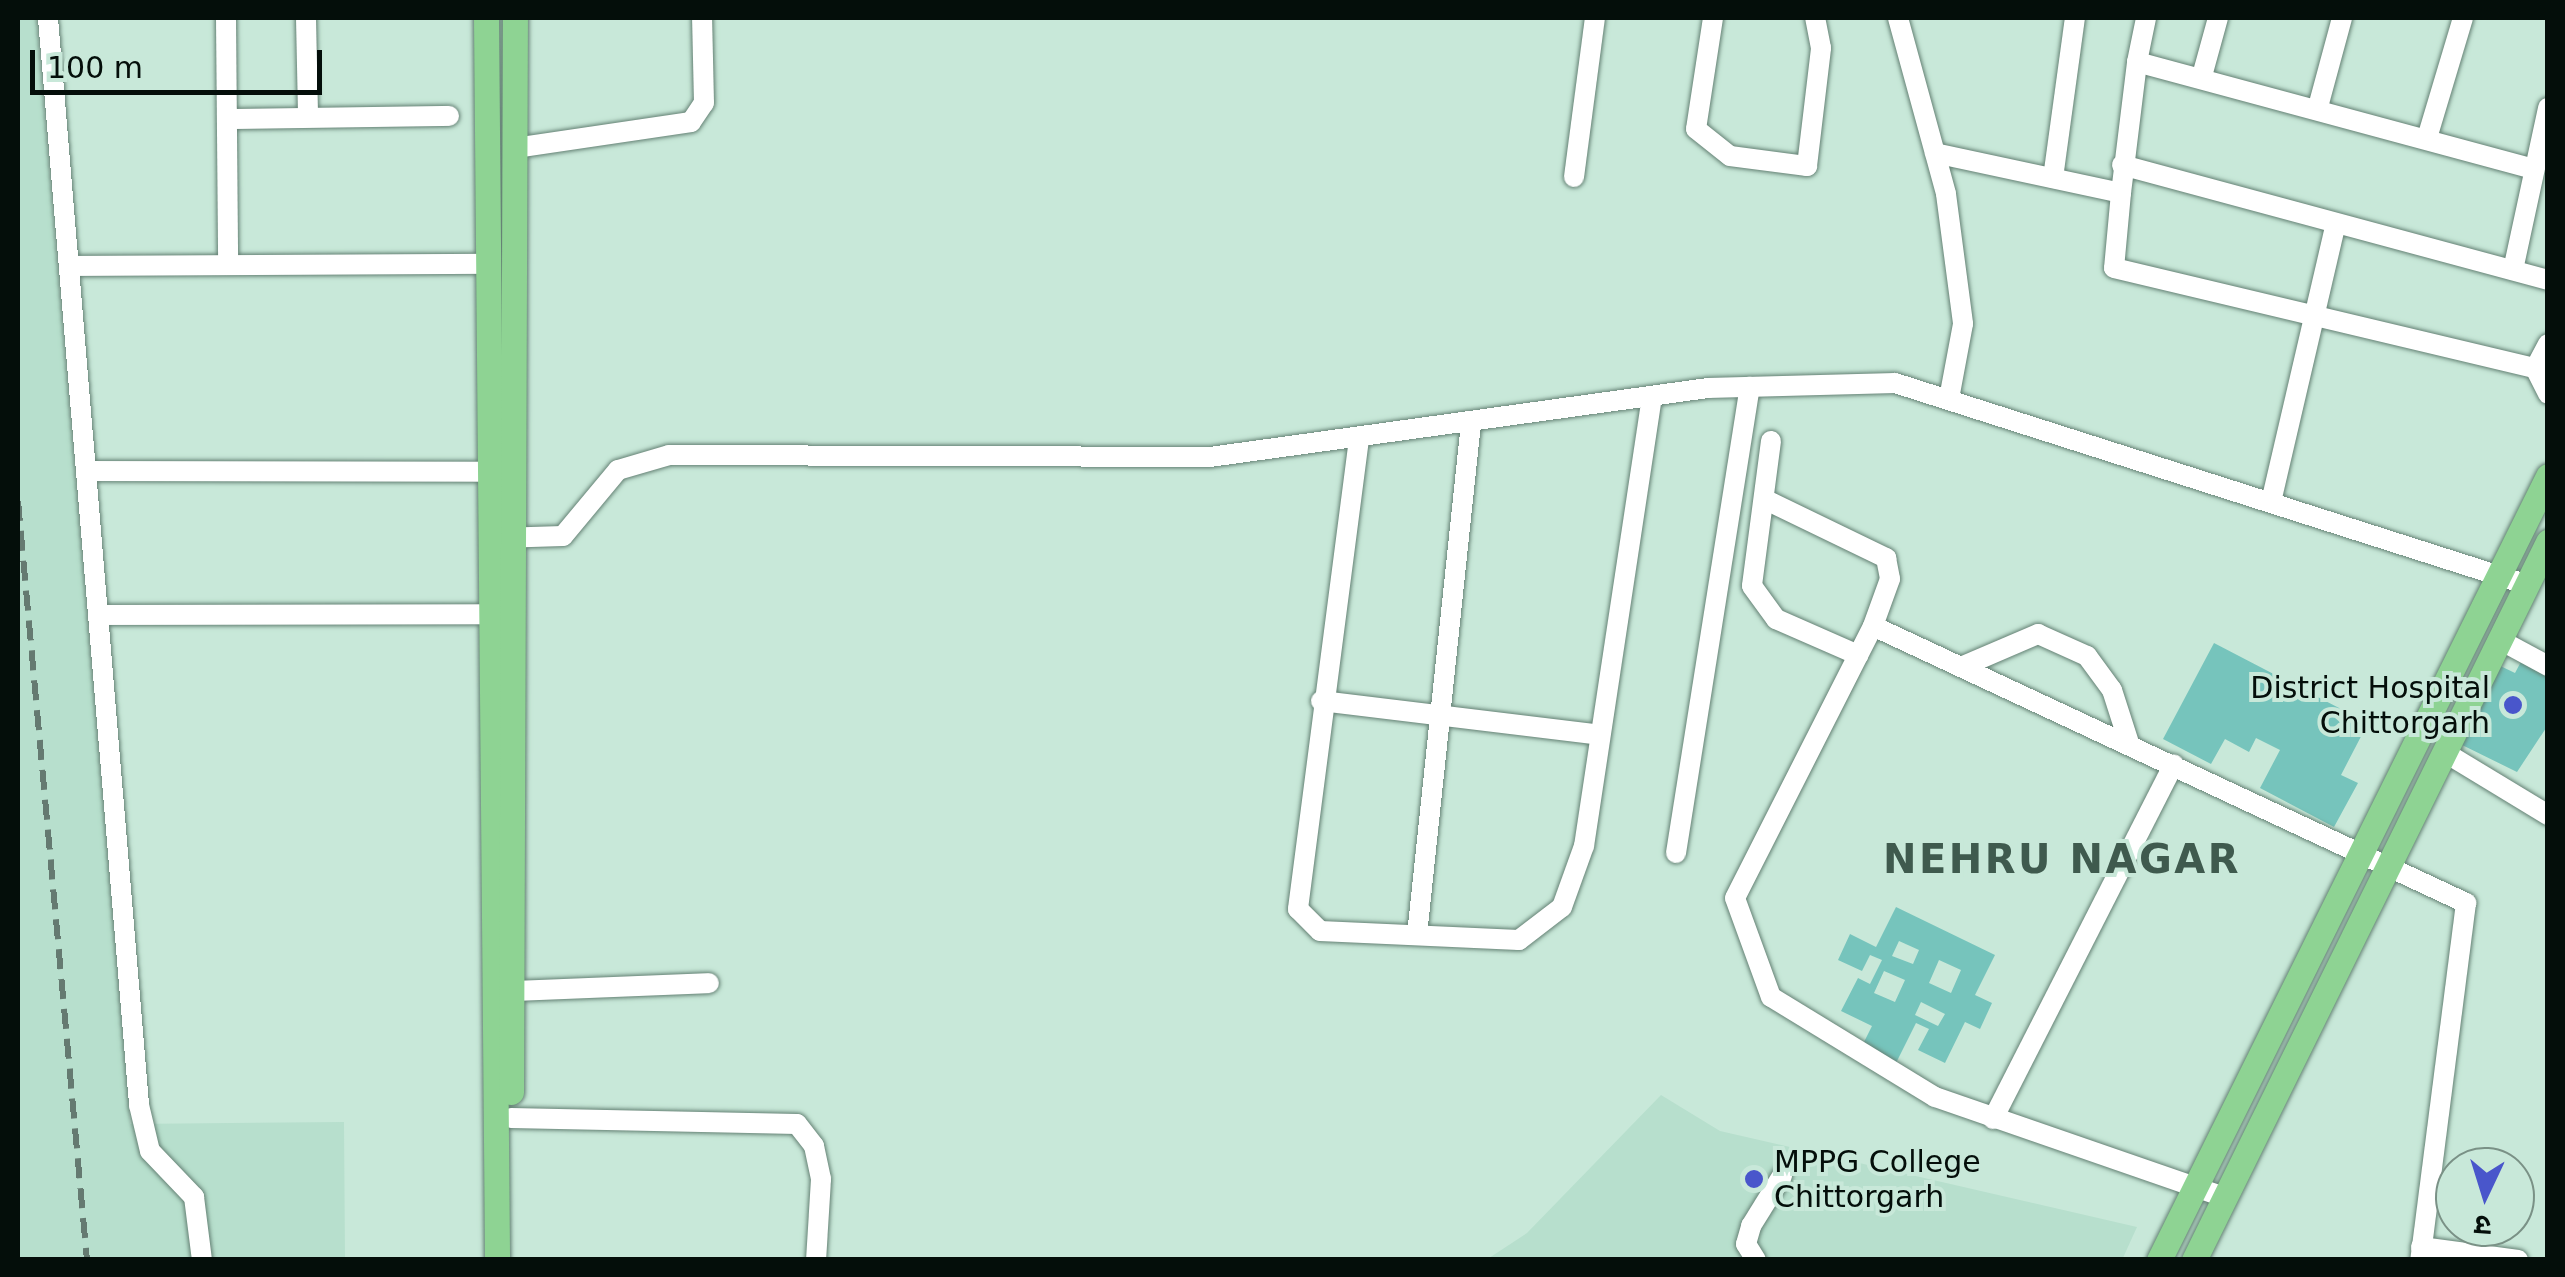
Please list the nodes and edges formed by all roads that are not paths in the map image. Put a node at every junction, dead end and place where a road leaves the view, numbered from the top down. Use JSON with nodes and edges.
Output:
{"nodes":[{"id":1,"x":48,"y":18,"type":"edge"},
{"id":2,"x":226,"y":18,"type":"edge"},
{"id":3,"x":306,"y":18,"type":"edge"},
{"id":4,"x":486,"y":18,"type":"edge"},
{"id":5,"x":515,"y":18,"type":"edge"},
{"id":6,"x":702,"y":18,"type":"edge"},
{"id":7,"x":1595,"y":18,"type":"edge"},
{"id":8,"x":1712,"y":18,"type":"edge"},
{"id":9,"x":1816,"y":18,"type":"edge"},
{"id":10,"x":1898,"y":18,"type":"edge"},
{"id":11,"x":2075,"y":18,"type":"edge"},
{"id":12,"x":2146,"y":18,"type":"edge"},
{"id":13,"x":2218,"y":18,"type":"edge"},
{"id":14,"x":2342,"y":18,"type":"edge"},
{"id":15,"x":2463,"y":18,"type":"edge"},
{"id":16,"x":2138,"y":62,"type":"junction"},
{"id":17,"x":2202,"y":76,"type":"junction"},
{"id":18,"x":2318,"y":108,"type":"junction"},
{"id":19,"x":2548,"y":108,"type":"edge"},
{"id":20,"x":449,"y":116,"type":"dead end"},
{"id":21,"x":308,"y":118,"type":"junction"},
{"id":22,"x":227,"y":119,"type":"junction"},
{"id":23,"x":2427,"y":138,"type":"junction"},
{"id":24,"x":2542,"y":146,"type":"edge"},
{"id":25,"x":515,"y":148,"type":"junction"},
{"id":26,"x":1935,"y":153,"type":"junction"},
{"id":27,"x":2122,"y":165,"type":"junction"},
{"id":28,"x":2530,"y":168,"type":"junction"},
{"id":29,"x":1574,"y":177,"type":"dead end"},
{"id":30,"x":2053,"y":178,"type":"junction"},
{"id":31,"x":2121,"y":193,"type":"junction"},
{"id":32,"x":2336,"y":223,"type":"junction"},
{"id":33,"x":488,"y":264,"type":"junction"},
{"id":34,"x":228,"y":265,"type":"junction"},
{"id":35,"x":74,"y":266,"type":"junction"},
{"id":36,"x":2513,"y":270,"type":"junction"},
{"id":37,"x":2548,"y":280,"type":"edge"},
{"id":38,"x":2317,"y":316,"type":"junction"},
{"id":39,"x":2548,"y":344,"type":"edge"},
{"id":40,"x":2535,"y":368,"type":"junction"},
{"id":41,"x":1750,"y":387,"type":"junction"},
{"id":42,"x":2548,"y":394,"type":"edge"},
{"id":43,"x":1652,"y":396,"type":"junction"},
{"id":44,"x":1949,"y":399,"type":"junction"},
{"id":45,"x":1471,"y":423,"type":"junction"},
{"id":46,"x":1359,"y":439,"type":"junction"},
{"id":47,"x":1772,"y":441,"type":"dead end"},
{"id":48,"x":90,"y":471,"type":"junction"},
{"id":49,"x":488,"y":472,"type":"junction"},
{"id":50,"x":2548,"y":476,"type":"edge"},
{"id":51,"x":1764,"y":500,"type":"junction"},
{"id":52,"x":2271,"y":502,"type":"junction"},
{"id":53,"x":489,"y":538,"type":"junction"},
{"id":54,"x":516,"y":538,"type":"junction"},
{"id":55,"x":2548,"y":542,"type":"edge"},
{"id":56,"x":2494,"y":574,"type":"junction"},
{"id":57,"x":2525,"y":584,"type":"junction"},
{"id":58,"x":490,"y":614,"type":"junction"},
{"id":59,"x":100,"y":615,"type":"junction"},
{"id":60,"x":1872,"y":626,"type":"junction"},
{"id":61,"x":2500,"y":640,"type":"junction"},
{"id":62,"x":1858,"y":655,"type":"junction"},
{"id":63,"x":2548,"y":666,"type":"edge"},
{"id":64,"x":1961,"y":667,"type":"junction"},
{"id":65,"x":1321,"y":701,"type":"junction"},
{"id":66,"x":1440,"y":715,"type":"junction"},
{"id":67,"x":1600,"y":735,"type":"junction"},
{"id":68,"x":2129,"y":744,"type":"junction"},
{"id":69,"x":2444,"y":752,"type":"junction"},
{"id":70,"x":2174,"y":764,"type":"junction"},
{"id":71,"x":2548,"y":815,"type":"edge"},
{"id":72,"x":2360,"y":848,"type":"junction"},
{"id":73,"x":1676,"y":853,"type":"dead end"},
{"id":74,"x":2390,"y":862,"type":"junction"},
{"id":75,"x":1417,"y":935,"type":"junction"},
{"id":76,"x":709,"y":983,"type":"dead end"},
{"id":77,"x":512,"y":992,"type":"junction"},
{"id":78,"x":511,"y":1118,"type":"junction"},
{"id":79,"x":1993,"y":1119,"type":"junction"},
{"id":80,"x":1782,"y":1176,"type":"dead end"},
{"id":81,"x":2194,"y":1187,"type":"junction"},
{"id":82,"x":2224,"y":1196,"type":"junction"},
{"id":83,"x":2420,"y":1253,"type":"edge"},
{"id":84,"x":202,"y":1260,"type":"edge"},
{"id":85,"x":497,"y":1260,"type":"edge"},
{"id":86,"x":511,"y":1260,"type":"edge"},
{"id":87,"x":816,"y":1260,"type":"edge"},
{"id":88,"x":1756,"y":1260,"type":"edge"},
{"id":89,"x":2159,"y":1260,"type":"edge"},
{"id":90,"x":2194,"y":1260,"type":"edge"},
{"id":91,"x":2518,"y":1260,"type":"edge"}],
"edges":[{"from":1,"to":35,"type":"street"},
{"from":2,"to":22,"type":"street"},
{"from":3,"to":21,"type":"street"},
{"from":4,"to":33,"type":"main road"},
{"from":5,"to":25,"type":"main road"},
{"from":6,"to":25,"type":"street"},
{"from":7,"to":29,"type":"street"},
{"from":8,"to":9,"type":"street"},
{"from":10,"to":26,"type":"street"},
{"from":11,"to":30,"type":"street"},
{"from":12,"to":16,"type":"street"},
{"from":13,"to":17,"type":"street"},
{"from":14,"to":18,"type":"street"},
{"from":15,"to":23,"type":"street"},
{"from":16,"to":17,"type":"street"},
{"from":16,"to":27,"type":"street"},
{"from":17,"to":18,"type":"street"},
{"from":18,"to":23,"type":"street"},
{"from":19,"to":24,"type":"street"},
{"from":20,"to":21,"type":"street"},
{"from":21,"to":22,"type":"street"},
{"from":22,"to":34,"type":"street"},
{"from":23,"to":28,"type":"street"},
{"from":24,"to":28,"type":"street"},
{"from":25,"to":54,"type":"main road"},
{"from":26,"to":30,"type":"street"},
{"from":26,"to":44,"type":"street"},
{"from":27,"to":31,"type":"street"},
{"from":27,"to":32,"type":"street"},
{"from":28,"to":36,"type":"street"},
{"from":30,"to":31,"type":"street"},
{"from":31,"to":38,"type":"street"},
{"from":32,"to":36,"type":"street"},
{"from":32,"to":38,"type":"street"},
{"from":33,"to":34,"type":"street"},
{"from":33,"to":49,"type":"main road"},
{"from":34,"to":35,"type":"street"},
{"from":35,"to":48,"type":"street"},
{"from":36,"to":37,"type":"street"},
{"from":38,"to":40,"type":"street"},
{"from":38,"to":52,"type":"street"},
{"from":39,"to":40,"type":"street"},
{"from":40,"to":42,"type":"street"},
{"from":41,"to":43,"type":"street"},
{"from":41,"to":44,"type":"street"},
{"from":41,"to":73,"type":"street"},
{"from":43,"to":45,"type":"street"},
{"from":43,"to":67,"type":"street"},
{"from":44,"to":52,"type":"street"},
{"from":45,"to":46,"type":"street"},
{"from":45,"to":66,"type":"street"},
{"from":46,"to":54,"type":"street"},
{"from":46,"to":65,"type":"street"},
{"from":47,"to":51,"type":"street"},
{"from":48,"to":49,"type":"street"},
{"from":48,"to":59,"type":"street"},
{"from":49,"to":53,"type":"main road"},
{"from":50,"to":56,"type":"main road"},
{"from":51,"to":60,"type":"street"},
{"from":51,"to":62,"type":"street"},
{"from":52,"to":56,"type":"street"},
{"from":53,"to":54,"type":"street"},
{"from":53,"to":58,"type":"main road"},
{"from":54,"to":77,"type":"main road"},
{"from":55,"to":57,"type":"main road"},
{"from":56,"to":57,"type":"street"},
{"from":56,"to":72,"type":"main road"},
{"from":57,"to":61,"type":"main road"},
{"from":58,"to":59,"type":"street"},
{"from":58,"to":85,"type":"main road"},
{"from":59,"to":84,"type":"street"},
{"from":60,"to":62,"type":"street"},
{"from":60,"to":64,"type":"street"},
{"from":61,"to":63,"type":"street"},
{"from":61,"to":69,"type":"main road"},
{"from":62,"to":79,"type":"street"},
{"from":64,"to":68,"type":"street"},
{"from":64,"to":68,"type":"street"},
{"from":65,"to":66,"type":"street"},
{"from":65,"to":75,"type":"street"},
{"from":66,"to":67,"type":"street"},
{"from":66,"to":75,"type":"street"},
{"from":67,"to":75,"type":"street"},
{"from":68,"to":70,"type":"street"},
{"from":69,"to":71,"type":"street"},
{"from":69,"to":74,"type":"main road"},
{"from":70,"to":72,"type":"street"},
{"from":70,"to":79,"type":"street"},
{"from":72,"to":74,"type":"street"},
{"from":72,"to":81,"type":"main road"},
{"from":74,"to":82,"type":"main road"},
{"from":74,"to":83,"type":"street"},
{"from":76,"to":77,"type":"street"},
{"from":77,"to":78,"type":"main road"},
{"from":78,"to":86,"type":"main road"},
{"from":78,"to":87,"type":"street"},
{"from":79,"to":81,"type":"street"},
{"from":80,"to":88,"type":"street"},
{"from":81,"to":82,"type":"street"},
{"from":81,"to":89,"type":"main road"},
{"from":82,"to":90,"type":"main road"},
{"from":83,"to":91,"type":"street"}]}
